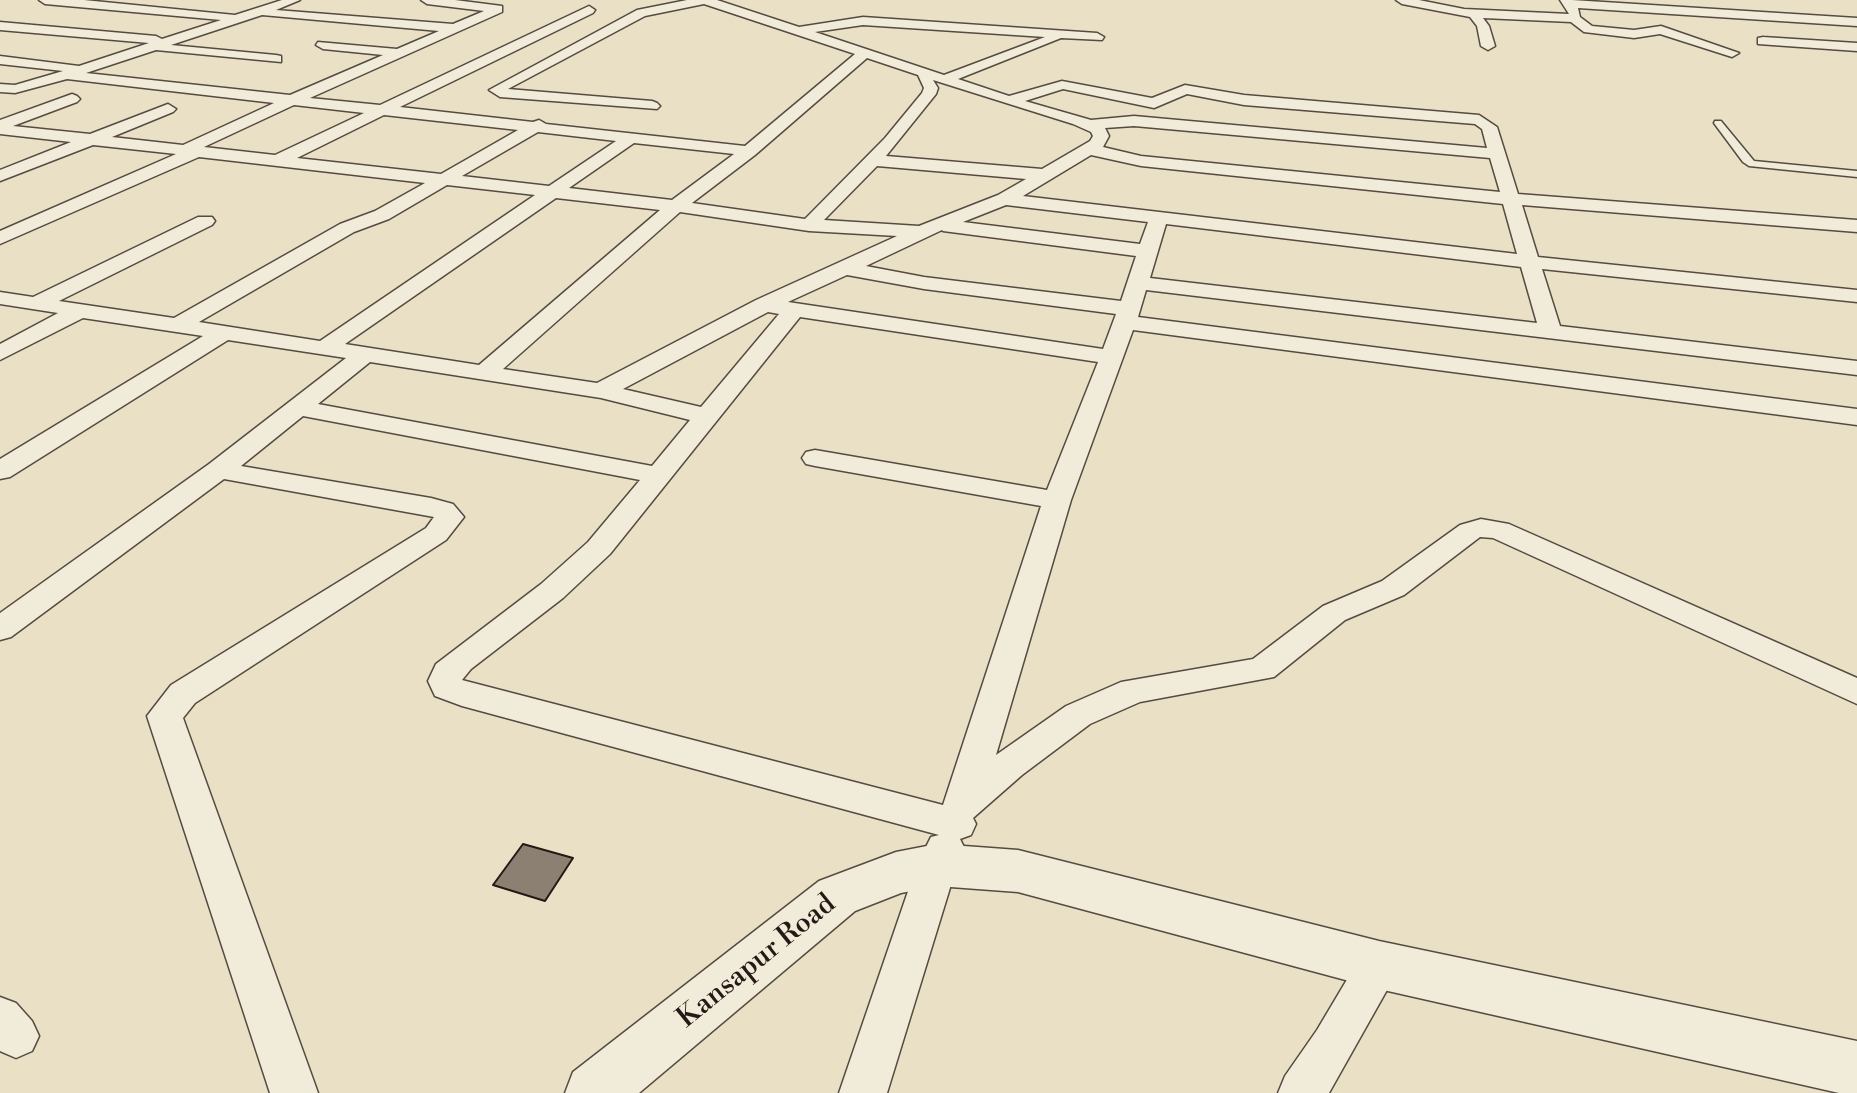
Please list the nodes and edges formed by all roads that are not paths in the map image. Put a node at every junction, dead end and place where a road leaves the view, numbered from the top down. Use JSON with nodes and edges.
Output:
{"nodes":[{"id":1,"x":45,"y":0,"type":"edge"},
{"id":2,"x":294,"y":0,"type":"edge"},
{"id":3,"x":427,"y":0,"type":"edge"},
{"id":4,"x":1402,"y":0,"type":"edge"},
{"id":5,"x":1570,"y":7,"type":"edge"},
{"id":6,"x":589,"y":10,"type":"dead end"},
{"id":7,"x":258,"y":12,"type":"junction"},
{"id":8,"x":1474,"y":14,"type":"junction"},
{"id":9,"x":241,"y":18,"type":"junction"},
{"id":10,"x":223,"y":24,"type":"junction"},
{"id":11,"x":1857,"y":24,"type":"edge"},
{"id":12,"x":0,"y":26,"type":"edge"},
{"id":13,"x":262,"y":28,"type":"dead end"},
{"id":14,"x":457,"y":28,"type":"junction"},
{"id":15,"x":483,"y":30,"type":"dead end"},
{"id":16,"x":313,"y":32,"type":"dead end"},
{"id":17,"x":799,"y":32,"type":"junction"},
{"id":18,"x":509,"y":33,"type":"dead end"},
{"id":19,"x":1065,"y":34,"type":"junction"},
{"id":20,"x":339,"y":35,"type":"dead end"},
{"id":21,"x":535,"y":35,"type":"junction"},
{"id":22,"x":1097,"y":37,"type":"dead end"},
{"id":23,"x":168,"y":41,"type":"junction"},
{"id":24,"x":1763,"y":41,"type":"dead end"},
{"id":25,"x":323,"y":45,"type":"dead end"},
{"id":26,"x":1488,"y":46,"type":"dead end"},
{"id":27,"x":152,"y":47,"type":"junction"},
{"id":28,"x":1857,"y":47,"type":"edge"},
{"id":29,"x":401,"y":53,"type":"junction"},
{"id":30,"x":1732,"y":53,"type":"dead end"},
{"id":31,"x":864,"y":54,"type":"junction"},
{"id":32,"x":276,"y":59,"type":"dead end"},
{"id":33,"x":0,"y":60,"type":"edge"},
{"id":34,"x":85,"y":69,"type":"junction"},
{"id":35,"x":259,"y":71,"type":"dead end"},
{"id":36,"x":925,"y":72,"type":"junction"},
{"id":37,"x":286,"y":74,"type":"dead end"},
{"id":38,"x":66,"y":75,"type":"junction"},
{"id":39,"x":313,"y":76,"type":"dead end"},
{"id":40,"x":340,"y":79,"type":"junction"},
{"id":41,"x":946,"y":79,"type":"junction"},
{"id":42,"x":431,"y":85,"type":"junction"},
{"id":43,"x":0,"y":88,"type":"edge"},
{"id":44,"x":457,"y":88,"type":"dead end"},
{"id":45,"x":72,"y":99,"type":"dead end"},
{"id":46,"x":580,"y":99,"type":"junction"},
{"id":47,"x":290,"y":101,"type":"junction"},
{"id":48,"x":1009,"y":101,"type":"junction"},
{"id":49,"x":652,"y":106,"type":"dead end"},
{"id":50,"x":168,"y":109,"type":"dead end"},
{"id":51,"x":381,"y":110,"type":"junction"},
{"id":52,"x":1718,"y":123,"type":"dead end"},
{"id":53,"x":1091,"y":125,"type":"junction"},
{"id":54,"x":0,"y":127,"type":"edge"},
{"id":55,"x":534,"y":128,"type":"junction"},
{"id":56,"x":631,"y":138,"type":"junction"},
{"id":57,"x":93,"y":139,"type":"junction"},
{"id":58,"x":1089,"y":149,"type":"junction"},
{"id":59,"x":190,"y":151,"type":"junction"},
{"id":60,"x":748,"y":151,"type":"junction"},
{"id":61,"x":1497,"y":154,"type":"junction"},
{"id":62,"x":872,"y":160,"type":"junction"},
{"id":63,"x":275,"y":162,"type":"junction"},
{"id":64,"x":1857,"y":174,"type":"edge"},
{"id":65,"x":1045,"y":175,"type":"junction"},
{"id":66,"x":0,"y":176,"type":"edge"},
{"id":67,"x":441,"y":180,"type":"junction"},
{"id":68,"x":550,"y":193,"type":"junction"},
{"id":69,"x":1004,"y":199,"type":"junction"},
{"id":70,"x":1512,"y":199,"type":"junction"},
{"id":71,"x":676,"y":206,"type":"junction"},
{"id":72,"x":1158,"y":219,"type":"junction"},
{"id":73,"x":205,"y":221,"type":"dead end"},
{"id":74,"x":809,"y":225,"type":"junction"},
{"id":75,"x":943,"y":225,"type":"junction"},
{"id":76,"x":1857,"y":226,"type":"edge"},
{"id":77,"x":921,"y":232,"type":"junction"},
{"id":78,"x":0,"y":238,"type":"edge"},
{"id":79,"x":1148,"y":251,"type":"junction"},
{"id":80,"x":1531,"y":262,"type":"junction"},
{"id":81,"x":844,"y":268,"type":"junction"},
{"id":82,"x":1857,"y":296,"type":"edge"},
{"id":83,"x":0,"y":298,"type":"edge"},
{"id":84,"x":37,"y":303,"type":"junction"},
{"id":85,"x":764,"y":305,"type":"junction"},
{"id":86,"x":1130,"y":305,"type":"junction"},
{"id":87,"x":79,"y":310,"type":"junction"},
{"id":88,"x":794,"y":310,"type":"junction"},
{"id":89,"x":176,"y":326,"type":"junction"},
{"id":90,"x":1552,"y":333,"type":"junction"},
{"id":91,"x":222,"y":334,"type":"junction"},
{"id":92,"x":325,"y":348,"type":"junction"},
{"id":93,"x":0,"y":353,"type":"edge"},
{"id":94,"x":366,"y":354,"type":"junction"},
{"id":95,"x":1112,"y":356,"type":"junction"},
{"id":96,"x":1857,"y":368,"type":"edge"},
{"id":97,"x":485,"y":372,"type":"junction"},
{"id":98,"x":601,"y":391,"type":"junction"},
{"id":99,"x":299,"y":408,"type":"junction"},
{"id":100,"x":706,"y":416,"type":"junction"},
{"id":101,"x":1857,"y":417,"type":"edge"},
{"id":102,"x":815,"y":458,"type":"dead end"},
{"id":103,"x":219,"y":470,"type":"junction"},
{"id":104,"x":0,"y":471,"type":"edge"},
{"id":105,"x":660,"y":476,"type":"junction"},
{"id":106,"x":1057,"y":500,"type":"junction"},
{"id":107,"x":0,"y":629,"type":"edge"},
{"id":108,"x":1857,"y":692,"type":"edge"},
{"id":109,"x":952,"y":832,"type":"junction"},
{"id":110,"x":1379,"y":965,"type":"junction"},
{"id":111,"x":1857,"y":1069,"type":"edge"},
{"id":112,"x":294,"y":1093,"type":"edge"},
{"id":113,"x":594,"y":1093,"type":"edge"},
{"id":114,"x":863,"y":1093,"type":"edge"},
{"id":115,"x":1302,"y":1093,"type":"edge"}],
"edges":[{"from":1,"to":9,"type":"street"},
{"from":2,"to":7,"type":"street"},
{"from":3,"to":14,"type":"street"},
{"from":4,"to":8,"type":"street"},
{"from":5,"to":8,"type":"street"},
{"from":5,"to":11,"type":"street"},
{"from":5,"to":30,"type":"street"},
{"from":6,"to":21,"type":"street"},
{"from":7,"to":9,"type":"street"},
{"from":7,"to":14,"type":"street"},
{"from":8,"to":26,"type":"street"},
{"from":9,"to":10,"type":"street"},
{"from":10,"to":13,"type":"street"},
{"from":10,"to":23,"type":"street"},
{"from":12,"to":23,"type":"street"},
{"from":14,"to":15,"type":"street"},
{"from":14,"to":29,"type":"street"},
{"from":16,"to":20,"type":"street"},
{"from":17,"to":19,"type":"street"},
{"from":17,"to":31,"type":"street"},
{"from":17,"to":46,"type":"street"},
{"from":18,"to":21,"type":"street"},
{"from":19,"to":22,"type":"street"},
{"from":19,"to":41,"type":"street"},
{"from":21,"to":42,"type":"street"},
{"from":23,"to":27,"type":"street"},
{"from":24,"to":28,"type":"street"},
{"from":25,"to":29,"type":"street"},
{"from":27,"to":32,"type":"street"},
{"from":27,"to":34,"type":"street"},
{"from":29,"to":40,"type":"street"},
{"from":31,"to":36,"type":"street"},
{"from":31,"to":60,"type":"street"},
{"from":33,"to":34,"type":"street"},
{"from":34,"to":38,"type":"street"},
{"from":35,"to":37,"type":"street"},
{"from":36,"to":41,"type":"street"},
{"from":36,"to":62,"type":"street"},
{"from":38,"to":43,"type":"street"},
{"from":38,"to":47,"type":"street"},
{"from":39,"to":40,"type":"street"},
{"from":40,"to":47,"type":"street"},
{"from":41,"to":48,"type":"street"},
{"from":42,"to":44,"type":"street"},
{"from":42,"to":51,"type":"street"},
{"from":45,"to":54,"type":"street"},
{"from":46,"to":49,"type":"street"},
{"from":46,"to":55,"type":"street"},
{"from":47,"to":51,"type":"street"},
{"from":47,"to":59,"type":"street"},
{"from":48,"to":53,"type":"street"},
{"from":48,"to":61,"type":"street"},
{"from":50,"to":57,"type":"street"},
{"from":51,"to":55,"type":"street"},
{"from":51,"to":63,"type":"street"},
{"from":52,"to":64,"type":"lane"},
{"from":53,"to":58,"type":"street"},
{"from":53,"to":61,"type":"street"},
{"from":54,"to":57,"type":"street"},
{"from":55,"to":56,"type":"street"},
{"from":55,"to":67,"type":"street"},
{"from":56,"to":60,"type":"street"},
{"from":56,"to":68,"type":"street"},
{"from":57,"to":59,"type":"street"},
{"from":57,"to":66,"type":"street"},
{"from":58,"to":65,"type":"street"},
{"from":58,"to":70,"type":"street"},
{"from":59,"to":63,"type":"street"},
{"from":59,"to":78,"type":"street"},
{"from":60,"to":71,"type":"street"},
{"from":61,"to":70,"type":"street"},
{"from":62,"to":65,"type":"street"},
{"from":62,"to":74,"type":"street"},
{"from":63,"to":67,"type":"street"},
{"from":65,"to":69,"type":"street"},
{"from":67,"to":68,"type":"street"},
{"from":67,"to":89,"type":"street"},
{"from":68,"to":71,"type":"street"},
{"from":68,"to":92,"type":"street"},
{"from":69,"to":72,"type":"street"},
{"from":69,"to":75,"type":"street"},
{"from":70,"to":76,"type":"street"},
{"from":70,"to":80,"type":"street"},
{"from":71,"to":74,"type":"street"},
{"from":71,"to":97,"type":"street"},
{"from":72,"to":79,"type":"street"},
{"from":72,"to":80,"type":"street"},
{"from":73,"to":84,"type":"street"},
{"from":74,"to":77,"type":"street"},
{"from":75,"to":77,"type":"street"},
{"from":75,"to":79,"type":"street"},
{"from":77,"to":81,"type":"street"},
{"from":79,"to":86,"type":"street"},
{"from":80,"to":82,"type":"street"},
{"from":80,"to":90,"type":"street"},
{"from":81,"to":85,"type":"street"},
{"from":81,"to":86,"type":"street"},
{"from":83,"to":84,"type":"street"},
{"from":84,"to":87,"type":"street"},
{"from":85,"to":88,"type":"street"},
{"from":85,"to":98,"type":"street"},
{"from":86,"to":90,"type":"street"},
{"from":86,"to":95,"type":"street"},
{"from":86,"to":101,"type":"street"},
{"from":87,"to":89,"type":"street"},
{"from":87,"to":93,"type":"street"},
{"from":88,"to":95,"type":"street"},
{"from":88,"to":100,"type":"street"},
{"from":89,"to":91,"type":"street"},
{"from":90,"to":96,"type":"street"},
{"from":91,"to":92,"type":"street"},
{"from":91,"to":104,"type":"street"},
{"from":92,"to":94,"type":"street"},
{"from":94,"to":97,"type":"street"},
{"from":94,"to":99,"type":"street"},
{"from":95,"to":106,"type":"street"},
{"from":97,"to":98,"type":"street"},
{"from":98,"to":100,"type":"street"},
{"from":99,"to":103,"type":"street"},
{"from":99,"to":105,"type":"street"},
{"from":100,"to":105,"type":"street"},
{"from":102,"to":106,"type":"street"},
{"from":103,"to":107,"type":"street"},
{"from":103,"to":112,"type":"street"},
{"from":105,"to":109,"type":"street"},
{"from":106,"to":109,"type":"street"},
{"from":108,"to":109,"type":"street"},
{"from":109,"to":110,"type":"street","name":"Kansapur Road"},
{"from":109,"to":113,"type":"street","name":"Kansapur Road"},
{"from":109,"to":114,"type":"street"},
{"from":110,"to":111,"type":"street","name":"Kansapur Road"},
{"from":110,"to":115,"type":"street"}]}
